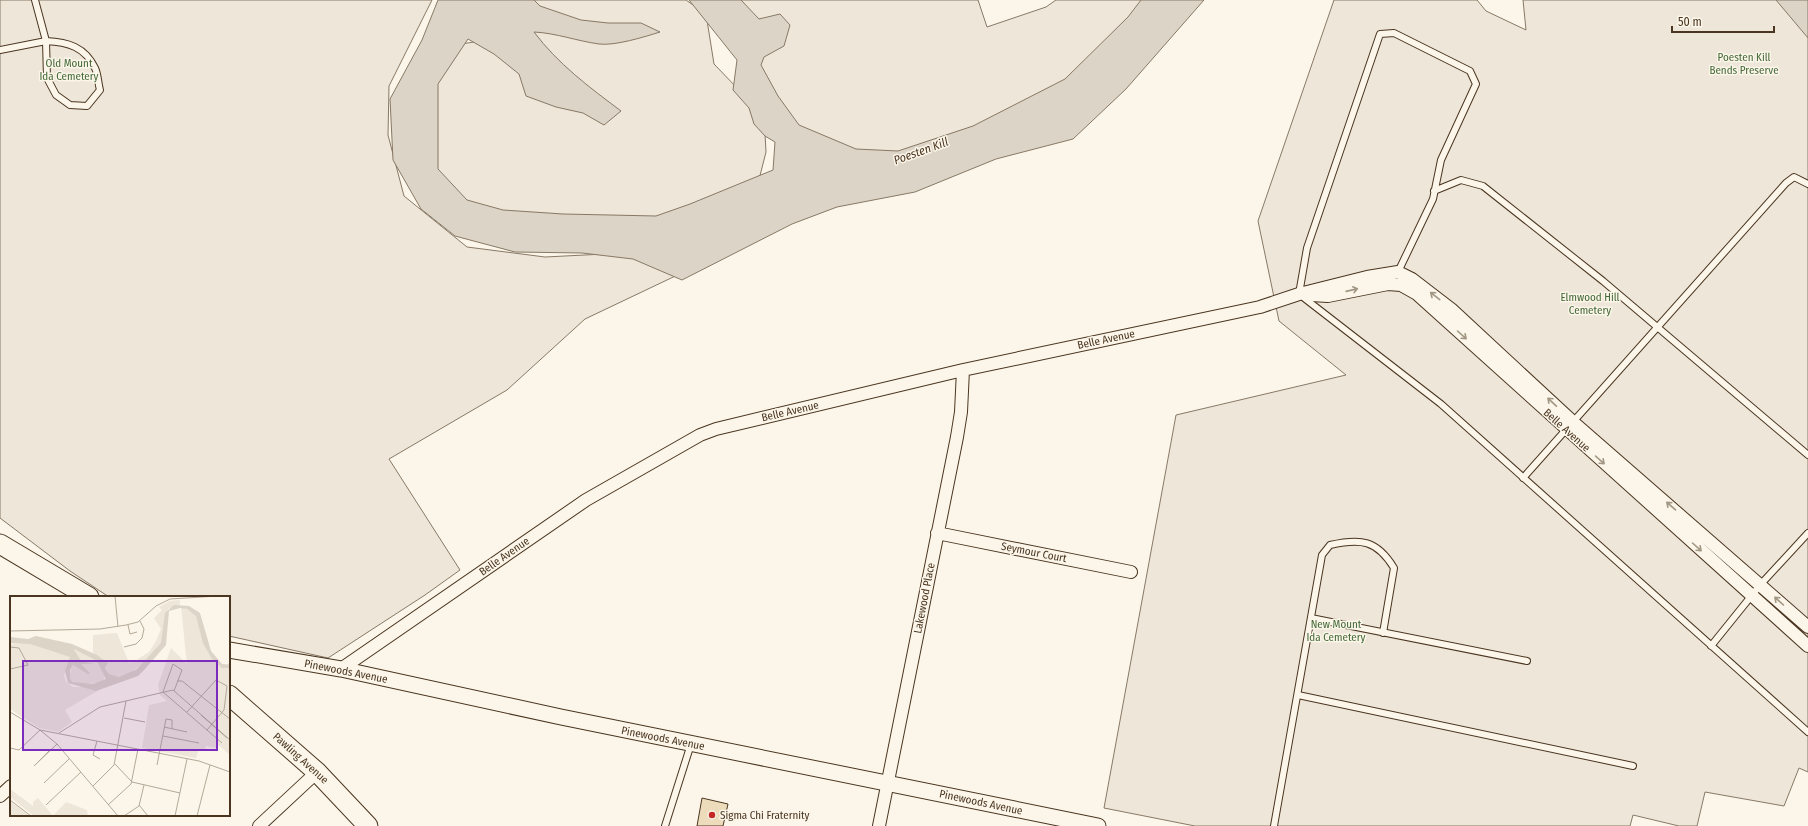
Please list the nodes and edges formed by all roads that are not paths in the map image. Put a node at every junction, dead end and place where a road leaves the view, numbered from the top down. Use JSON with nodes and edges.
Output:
{"nodes":[{"id":1,"x":35,"y":0,"type":"edge"},
{"id":2,"x":46,"y":41,"type":"junction"},
{"id":3,"x":0,"y":50,"type":"edge"},
{"id":4,"x":1808,"y":184,"type":"edge"},
{"id":5,"x":1434,"y":191,"type":"junction"},
{"id":6,"x":1398,"y":272,"type":"junction"},
{"id":7,"x":1402,"y":284,"type":"junction"},
{"id":8,"x":1299,"y":294,"type":"junction"},
{"id":9,"x":1659,"y":328,"type":"junction"},
{"id":10,"x":963,"y":370,"type":"junction"},
{"id":11,"x":1570,"y":426,"type":"junction"},
{"id":12,"x":1808,"y":455,"type":"edge"},
{"id":13,"x":1523,"y":478,"type":"junction"},
{"id":14,"x":937,"y":533,"type":"junction"},
{"id":15,"x":1808,"y":533,"type":"edge"},
{"id":16,"x":0,"y":544,"type":"edge"},
{"id":17,"x":1131,"y":572,"type":"dead end"},
{"id":18,"x":1761,"y":584,"type":"junction"},
{"id":19,"x":87,"y":596,"type":"edge"},
{"id":20,"x":1751,"y":596,"type":"junction"},
{"id":21,"x":1311,"y":618,"type":"junction"},
{"id":22,"x":1808,"y":627,"type":"edge"},
{"id":23,"x":1383,"y":633,"type":"junction"},
{"id":24,"x":1711,"y":646,"type":"junction"},
{"id":25,"x":1808,"y":646,"type":"edge"},
{"id":26,"x":230,"y":650,"type":"edge"},
{"id":27,"x":1527,"y":661,"type":"dead end"},
{"id":28,"x":341,"y":669,"type":"junction"},
{"id":29,"x":1298,"y":695,"type":"junction"},
{"id":30,"x":230,"y":696,"type":"edge"},
{"id":31,"x":1808,"y":732,"type":"edge"},
{"id":32,"x":691,"y":744,"type":"junction"},
{"id":33,"x":1633,"y":766,"type":"dead end"},
{"id":34,"x":317,"y":772,"type":"junction"},
{"id":35,"x":886,"y":783,"type":"junction"},
{"id":36,"x":10,"y":787,"type":"edge"},
{"id":37,"x":0,"y":796,"type":"edge"},
{"id":38,"x":1070,"y":823,"type":"edge"},
{"id":39,"x":259,"y":826,"type":"edge"},
{"id":40,"x":368,"y":826,"type":"edge"},
{"id":41,"x":665,"y":826,"type":"edge"},
{"id":42,"x":879,"y":826,"type":"edge"},
{"id":43,"x":1098,"y":826,"type":"edge"},
{"id":44,"x":1274,"y":826,"type":"edge"}],
"edges":[{"from":1,"to":2,"type":"lane"},
{"from":2,"to":2,"type":"lane"},
{"from":2,"to":3,"type":"lane"},
{"from":4,"to":9,"type":"lane"},
{"from":5,"to":6,"type":"lane"},
{"from":5,"to":8,"type":"lane"},
{"from":5,"to":9,"type":"lane"},
{"from":6,"to":7,"type":"lane"},
{"from":6,"to":8,"type":"street","name":"Belle Avenue"},
{"from":11,"to":6,"type":"street","name":"Belle Avenue","one_way":true},
{"from":8,"to":7,"type":"street","name":"Belle Avenue","one_way":true},
{"from":7,"to":11,"type":"street","name":"Belle Avenue","one_way":true},
{"from":8,"to":10,"type":"street","name":"Belle Avenue"},
{"from":8,"to":13,"type":"lane"},
{"from":9,"to":11,"type":"lane"},
{"from":9,"to":12,"type":"lane"},
{"from":10,"to":14,"type":"street","name":"Lakewood Place"},
{"from":10,"to":28,"type":"street","name":"Belle Avenue"},
{"from":11,"to":13,"type":"lane"},
{"from":18,"to":11,"type":"street","name":"Belle Avenue","one_way":true},
{"from":11,"to":20,"type":"street","name":"Belle Avenue","one_way":true},
{"from":13,"to":24,"type":"lane"},
{"from":14,"to":17,"type":"street","name":"Seymour Court"},
{"from":14,"to":35,"type":"street","name":"Lakewood Place"},
{"from":15,"to":18,"type":"lane"},
{"from":16,"to":19,"type":"main road"},
{"from":18,"to":20,"type":"lane"},
{"from":22,"to":18,"type":"street","name":"Belle Avenue","one_way":true},
{"from":20,"to":24,"type":"lane"},
{"from":20,"to":25,"type":"street","name":"Belle Avenue"},
{"from":21,"to":23,"type":"lane"},
{"from":21,"to":23,"type":"lane"},
{"from":21,"to":29,"type":"lane"},
{"from":23,"to":27,"type":"lane"},
{"from":24,"to":31,"type":"lane"},
{"from":26,"to":28,"type":"street","name":"Pinewoods Avenue"},
{"from":28,"to":32,"type":"street","name":"Pinewoods Avenue"},
{"from":29,"to":33,"type":"lane"},
{"from":29,"to":44,"type":"lane"},
{"from":30,"to":34,"type":"main road","name":"Pawling Avenue"},
{"from":32,"to":35,"type":"street","name":"Pinewoods Avenue"},
{"from":32,"to":41,"type":"lane"},
{"from":34,"to":39,"type":"street"},
{"from":34,"to":40,"type":"main road","name":"Pawling Avenue"},
{"from":35,"to":38,"type":"street","name":"Pinewoods Avenue"},
{"from":35,"to":42,"type":"street","name":"Lakewood Place"},
{"from":36,"to":37,"type":"street"},
{"from":38,"to":43,"type":"street","name":"Pinewoods Avenue"}]}
